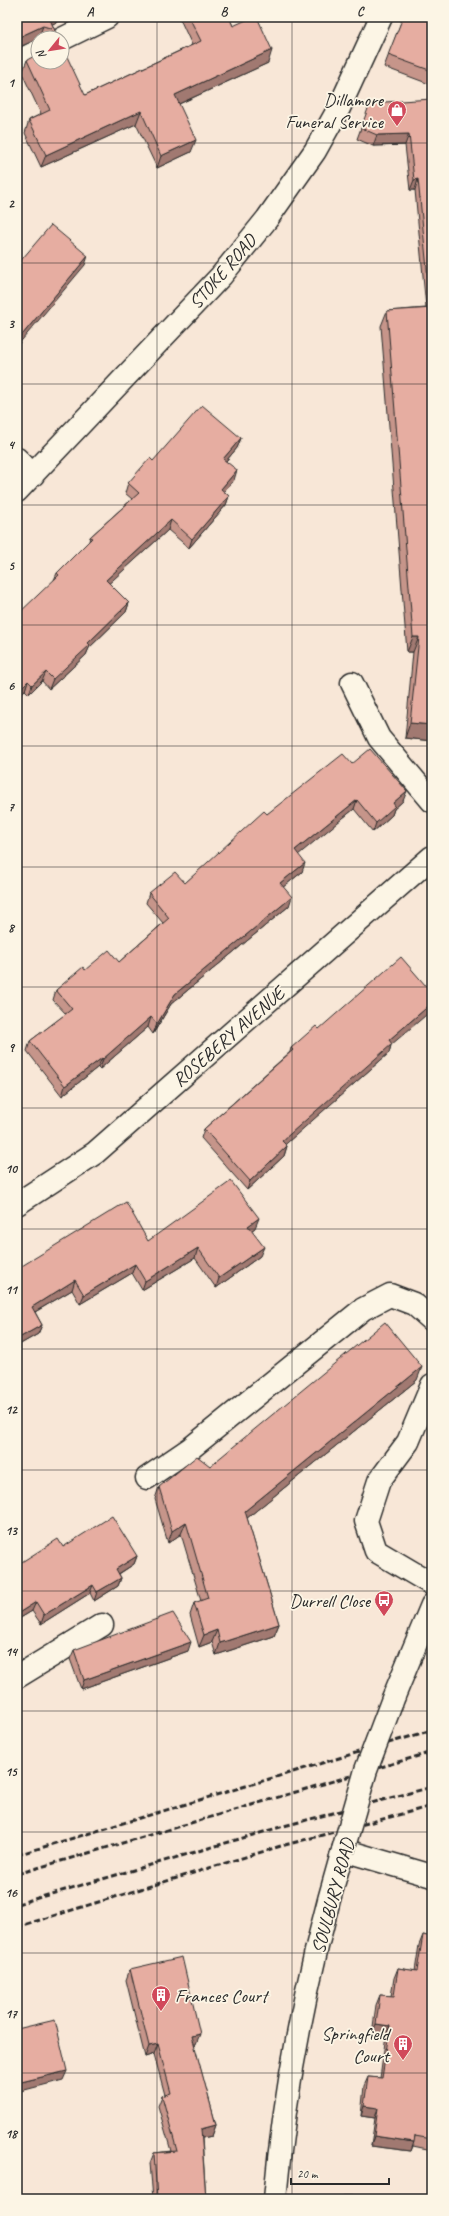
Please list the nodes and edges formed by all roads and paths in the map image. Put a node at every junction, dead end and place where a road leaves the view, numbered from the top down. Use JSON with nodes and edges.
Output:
{"nodes":[{"id":1,"x":107,"y":17,"type":"edge"},
{"id":2,"x":381,"y":17,"type":"edge"},
{"id":3,"x":70,"y":35,"type":"edge"},
{"id":4,"x":30,"y":55,"type":"edge"},
{"id":5,"x":17,"y":62,"type":"edge"},
{"id":6,"x":17,"y":459,"type":"edge"},
{"id":7,"x":33,"y":475,"type":"junction"},
{"id":8,"x":17,"y":491,"type":"edge"},
{"id":9,"x":352,"y":683,"type":"dead end"},
{"id":10,"x":432,"y":801,"type":"edge"},
{"id":11,"x":432,"y":857,"type":"edge"},
{"id":12,"x":17,"y":1204,"type":"edge"},
{"id":13,"x":432,"y":1320,"type":"edge"},
{"id":14,"x":432,"y":1385,"type":"edge"},
{"id":15,"x":147,"y":1478,"type":"dead end"},
{"id":16,"x":432,"y":1584,"type":"edge"},
{"id":17,"x":432,"y":1605,"type":"edge"},
{"id":18,"x":102,"y":1625,"type":"dead end"},
{"id":19,"x":17,"y":1677,"type":"edge"},
{"id":20,"x":340,"y":1859,"type":"junction"},
{"id":21,"x":432,"y":1876,"type":"edge"},
{"id":22,"x":275,"y":2199,"type":"edge"}],
"edges":[{"from":1,"to":3,"type":"street"},
{"from":2,"to":7,"type":"street","name":"STOKE ROAD"},
{"from":4,"to":5,"type":"street"},
{"from":6,"to":7,"type":"street"},
{"from":7,"to":8,"type":"street","name":"STOKE ROAD"},
{"from":9,"to":10,"type":"street"},
{"from":11,"to":12,"type":"street","name":"ROSEBERY AVENUE"},
{"from":13,"to":15,"type":"street"},
{"from":14,"to":16,"type":"street"},
{"from":17,"to":20,"type":"street","name":"SOULBURY ROAD","bridge":true},
{"from":18,"to":19,"type":"street"},
{"from":20,"to":21,"type":"street"},
{"from":20,"to":22,"type":"street","name":"SOULBURY ROAD"}]}
